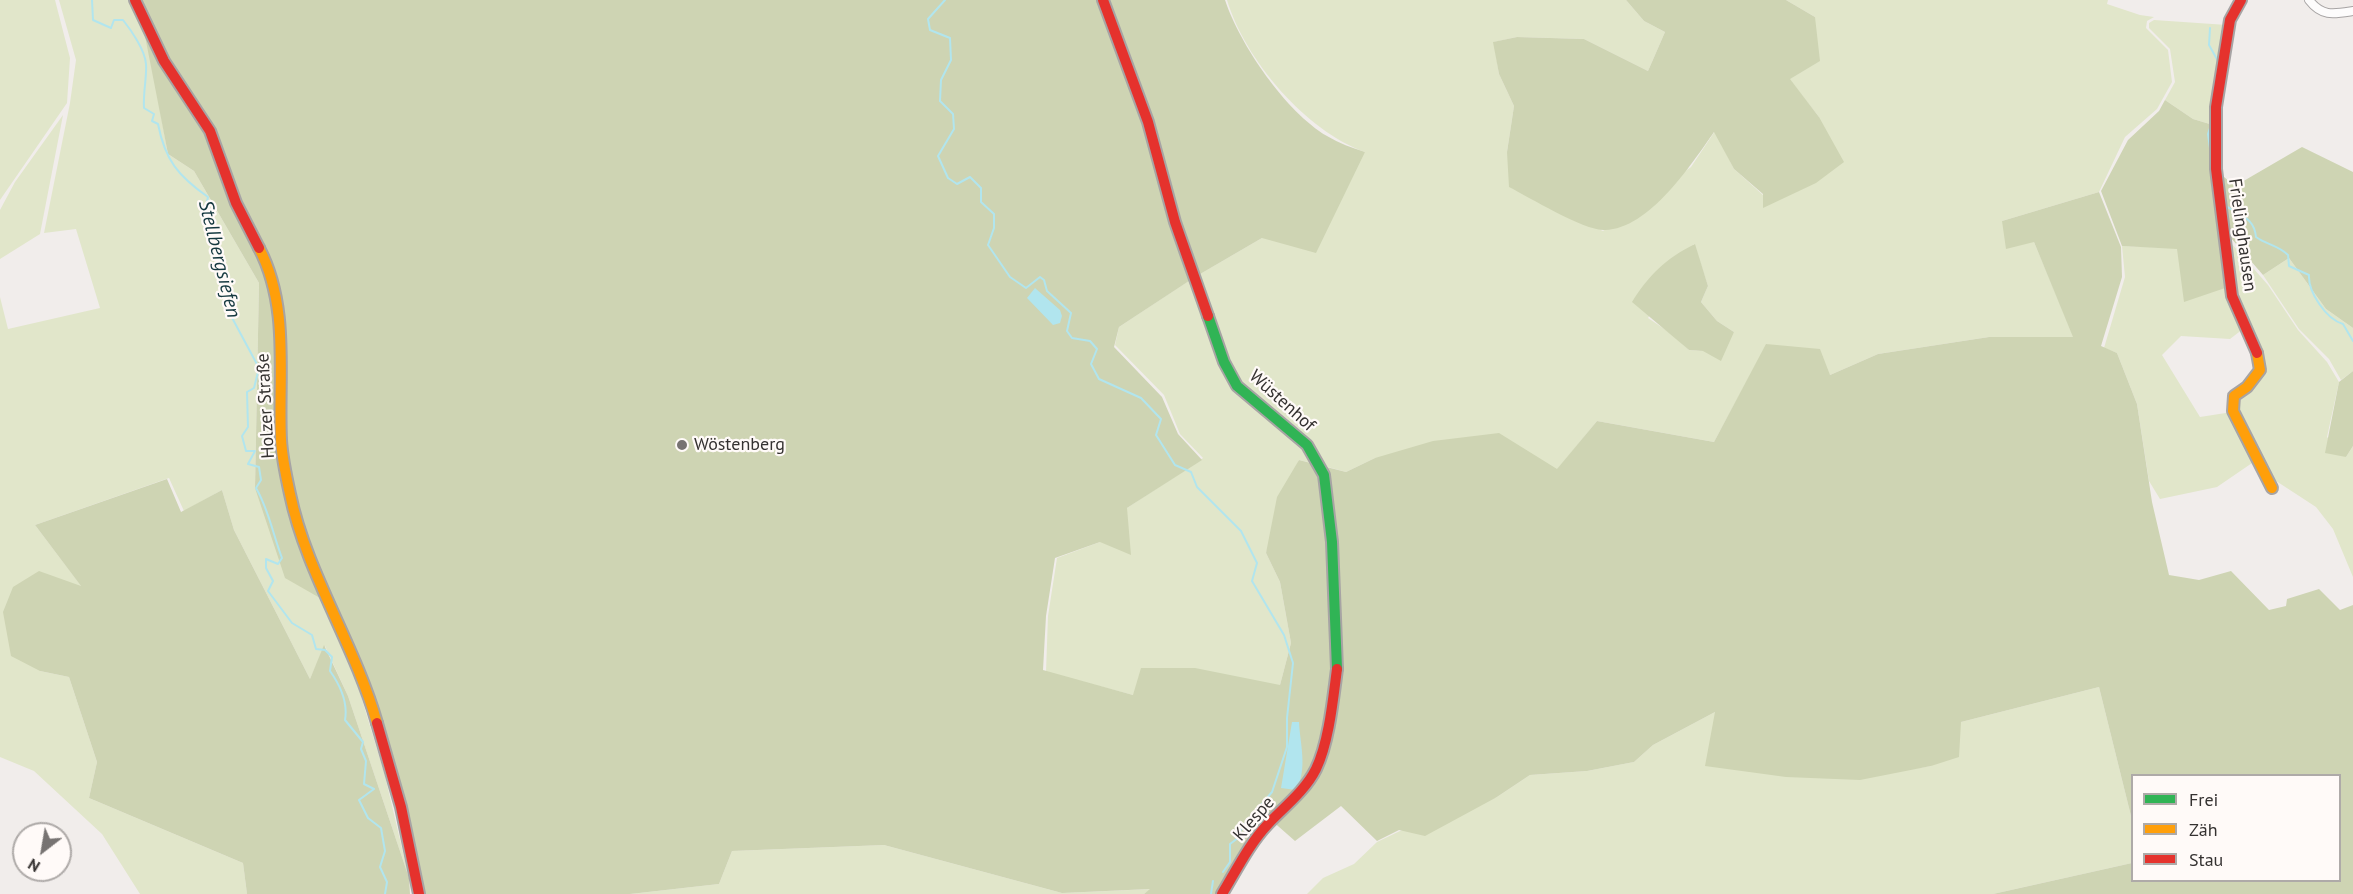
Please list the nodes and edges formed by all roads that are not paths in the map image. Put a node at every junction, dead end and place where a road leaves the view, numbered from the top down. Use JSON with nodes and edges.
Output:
{"nodes":[{"id":1,"x":135,"y":0,"type":"edge"},
{"id":2,"x":1103,"y":0,"type":"edge"},
{"id":3,"x":2241,"y":0,"type":"edge"},
{"id":4,"x":2309,"y":0,"type":"edge"},
{"id":5,"x":2353,"y":11,"type":"edge"},
{"id":6,"x":2272,"y":488,"type":"dead end"},
{"id":7,"x":1316,"y":769,"type":"joint"},
{"id":8,"x":419,"y":894,"type":"edge"},
{"id":9,"x":1222,"y":894,"type":"edge"}],
"edges":[{"from":1,"to":8,"type":"street","name":"Holzer Straße"},
{"from":2,"to":7,"type":"street","name":"Wüstenhof"},
{"from":3,"to":6,"type":"street","name":"Frielinghausen"},
{"from":4,"to":5,"type":"street"},
{"from":7,"to":9,"type":"street","name":"Klespe"}]}
